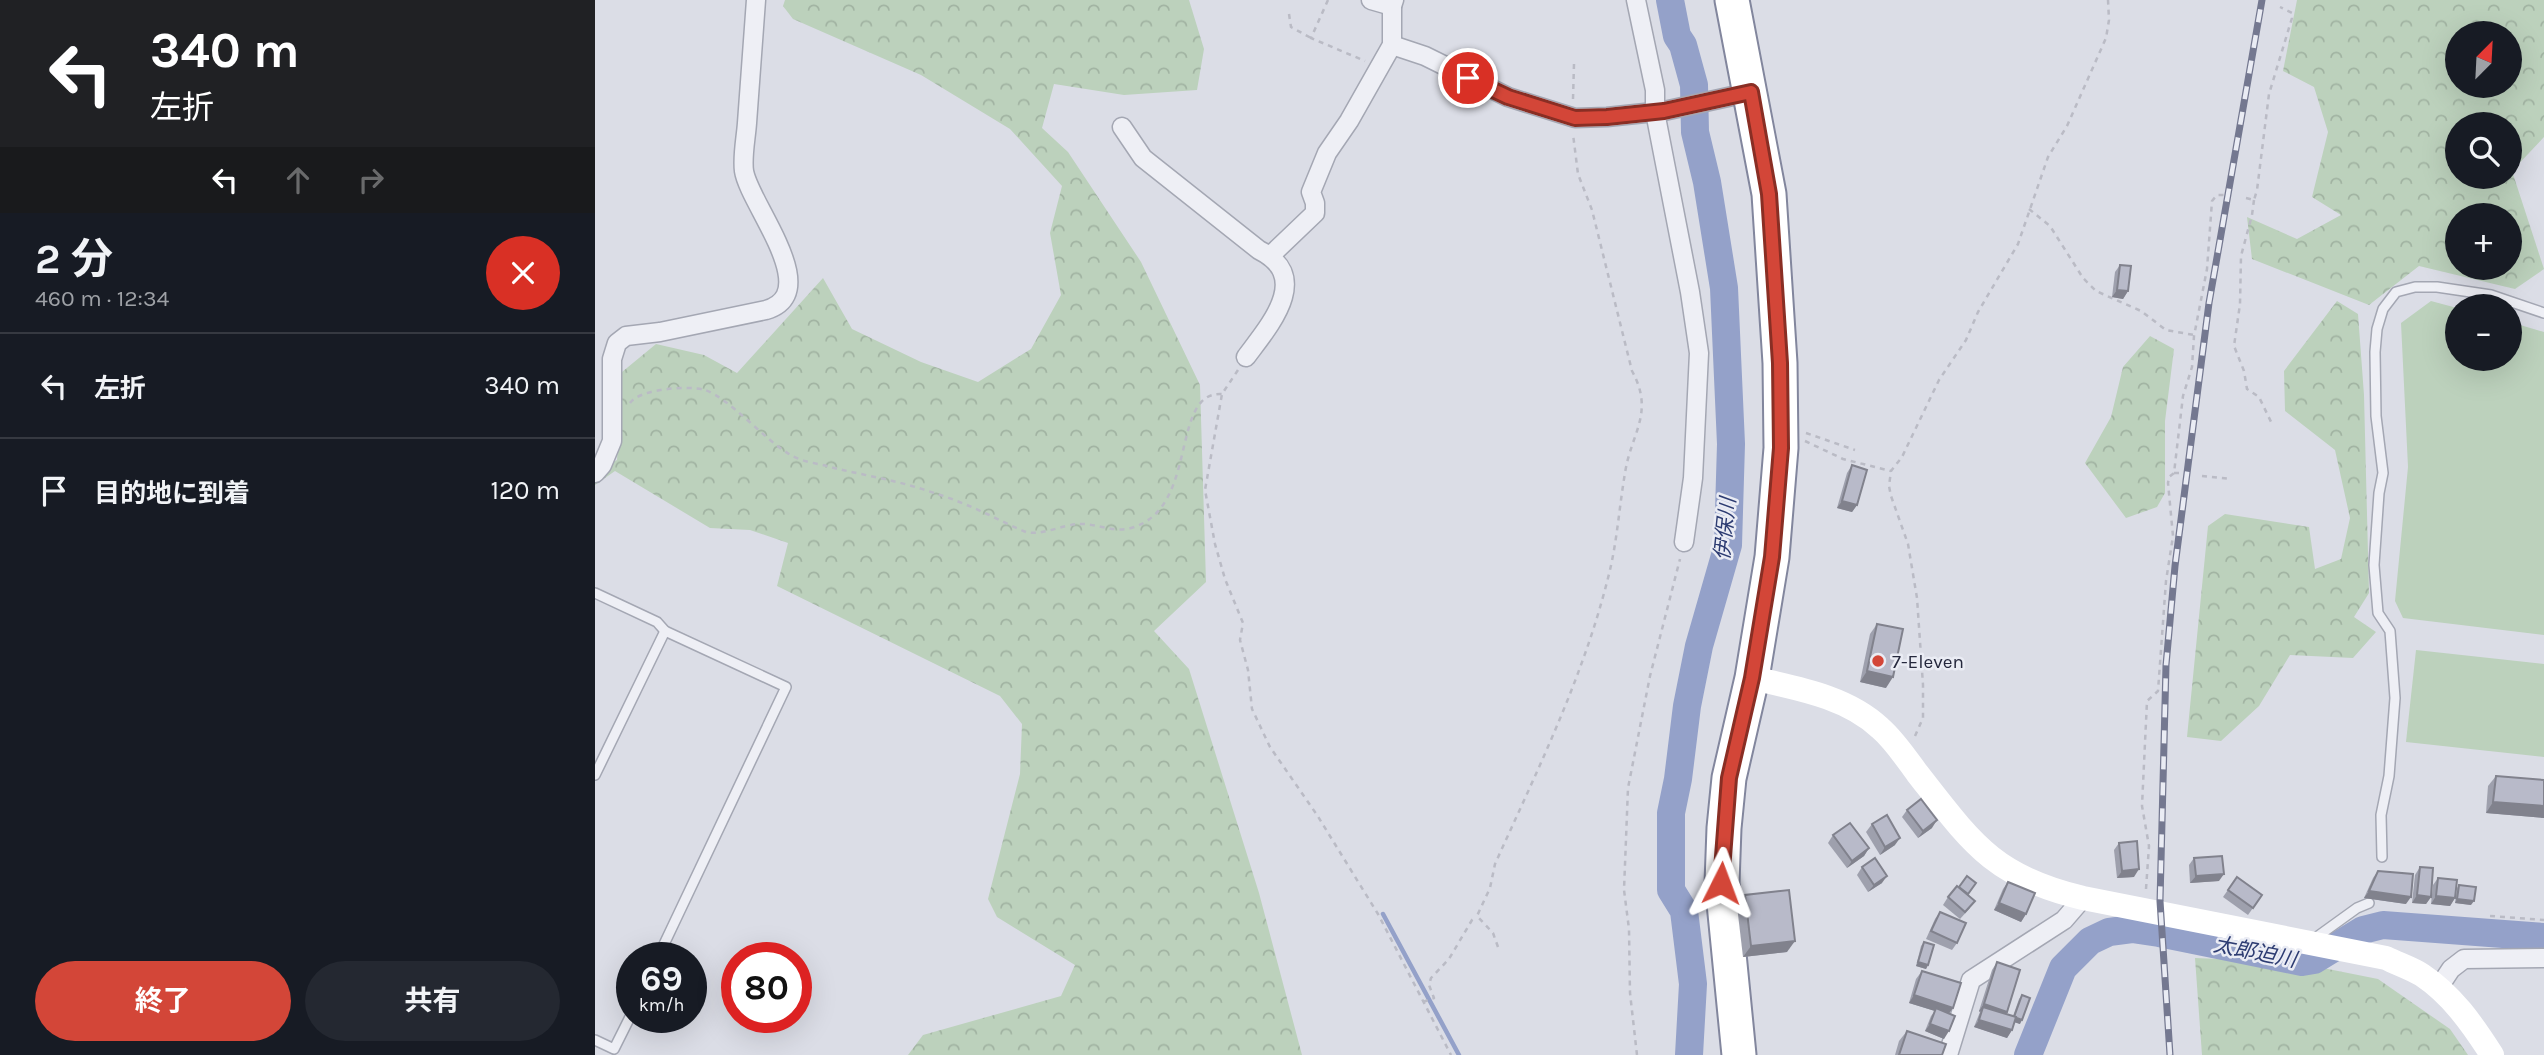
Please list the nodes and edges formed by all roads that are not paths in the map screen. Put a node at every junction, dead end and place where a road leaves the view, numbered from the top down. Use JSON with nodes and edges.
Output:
{"nodes":[{"id":1,"x":756,"y":0,"type":"edge"},
{"id":2,"x":1371,"y":0,"type":"edge"},
{"id":3,"x":1636,"y":0,"type":"edge"},
{"id":4,"x":1732,"y":0,"type":"edge"},
{"id":5,"x":1393,"y":3,"type":"edge"},
{"id":6,"x":1392,"y":45,"type":"junction"},
{"id":7,"x":1751,"y":92,"type":"junction"},
{"id":8,"x":1659,"y":111,"type":"junction"},
{"id":9,"x":1122,"y":127,"type":"dead end"},
{"id":10,"x":1270,"y":256,"type":"junction"},
{"id":11,"x":2544,"y":313,"type":"edge"},
{"id":12,"x":1246,"y":357,"type":"road end"},
{"id":13,"x":595,"y":473,"type":"edge"},
{"id":14,"x":1684,"y":542,"type":"road end"},
{"id":15,"x":595,"y":593,"type":"edge"},
{"id":16,"x":665,"y":631,"type":"junction"},
{"id":17,"x":1752,"y":678,"type":"junction"},
{"id":18,"x":595,"y":775,"type":"edge"},
{"id":19,"x":2382,"y":858,"type":"dead end"},
{"id":20,"x":2083,"y":898,"type":"junction"},
{"id":21,"x":2369,"y":903,"type":"dead end"},
{"id":22,"x":665,"y":942,"type":"edge"},
{"id":23,"x":2317,"y":944,"type":"junction"},
{"id":24,"x":2544,"y":957,"type":"edge"},
{"id":25,"x":2439,"y":987,"type":"junction"},
{"id":26,"x":622,"y":1033,"type":"edge"},
{"id":27,"x":595,"y":1040,"type":"edge"},
{"id":28,"x":1739,"y":1055,"type":"edge"},
{"id":29,"x":1948,"y":1055,"type":"edge"},
{"id":30,"x":2492,"y":1055,"type":"edge"}],
"edges":[{"from":1,"to":13,"type":"street"},
{"from":2,"to":5,"type":"street"},
{"from":3,"to":8,"type":"street"},
{"from":4,"to":7,"type":"highway"},
{"from":5,"to":6,"type":"street"},
{"from":6,"to":8,"type":"street"},
{"from":6,"to":10,"type":"street"},
{"from":7,"to":8,"type":"street"},
{"from":7,"to":17,"type":"highway"},
{"from":8,"to":14,"type":"street"},
{"from":9,"to":10,"type":"street"},
{"from":10,"to":12,"type":"street"},
{"from":11,"to":19,"type":"lane"},
{"from":15,"to":16,"type":"lane"},
{"from":16,"to":18,"type":"lane"},
{"from":16,"to":22,"type":"lane"},
{"from":17,"to":20,"type":"street"},
{"from":17,"to":28,"type":"highway"},
{"from":20,"to":23,"type":"street"},
{"from":20,"to":29,"type":"street"},
{"from":21,"to":23,"type":"lane"},
{"from":23,"to":25,"type":"street"},
{"from":24,"to":25,"type":"street"},
{"from":25,"to":30,"type":"street"},
{"from":26,"to":27,"type":"lane"}]}
